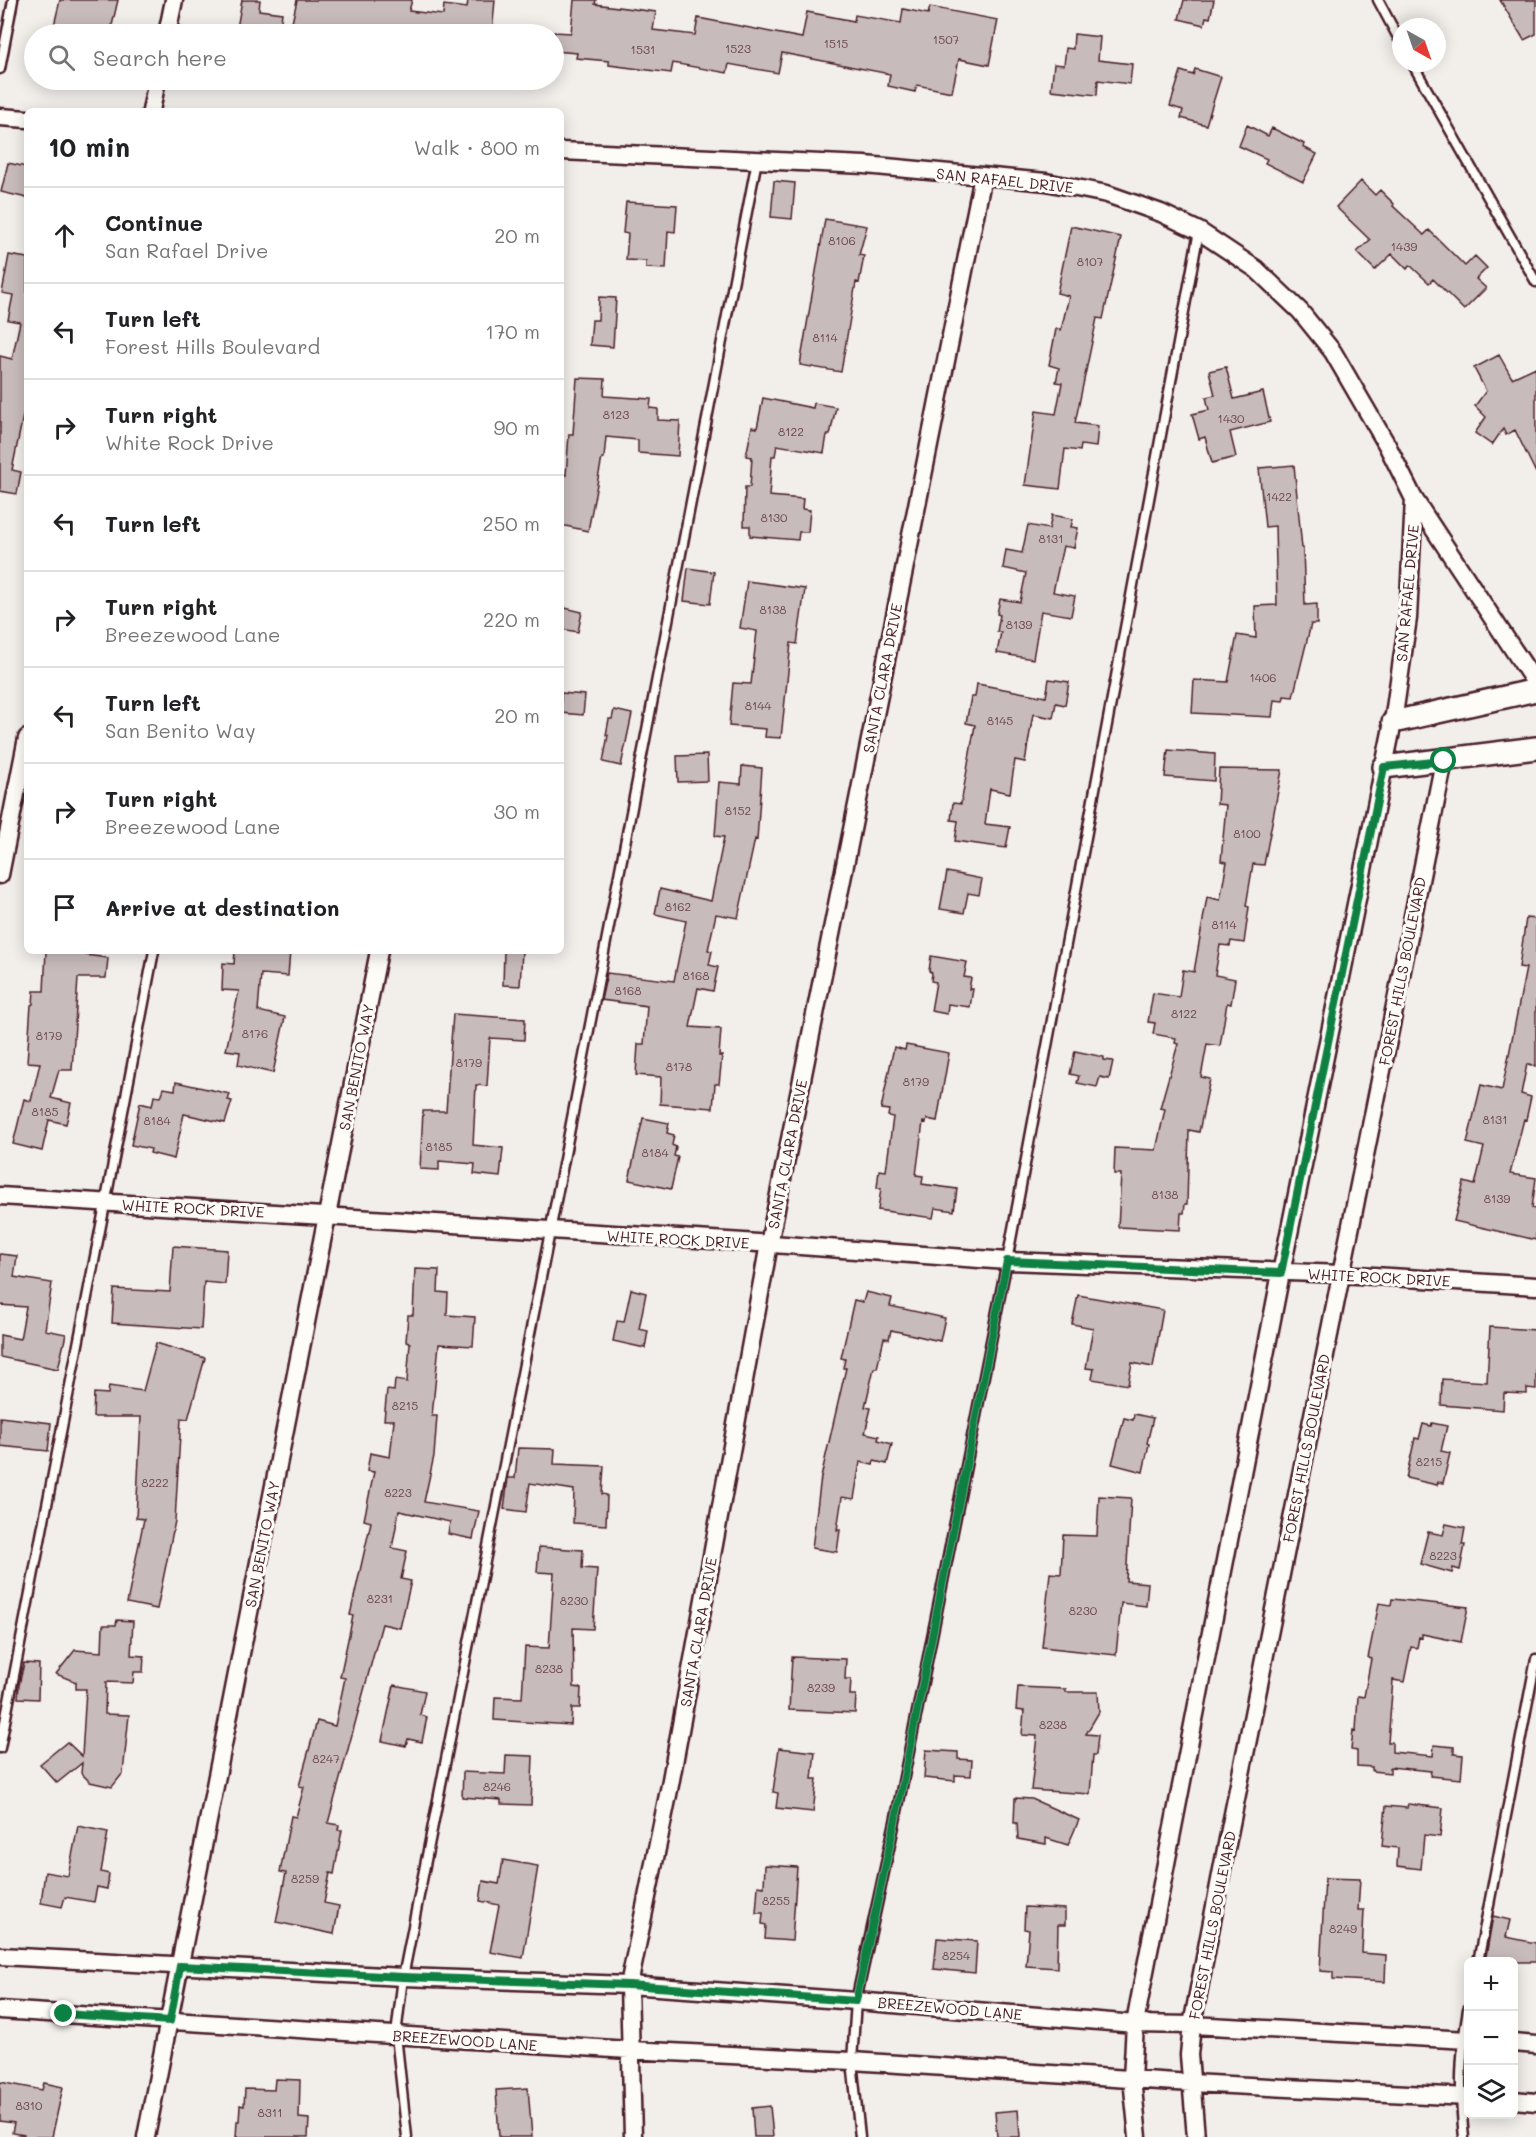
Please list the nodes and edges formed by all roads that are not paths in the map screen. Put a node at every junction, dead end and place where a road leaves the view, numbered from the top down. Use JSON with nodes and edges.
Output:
{"nodes":[{"id":1,"x":14,"y":0,"type":"edge"},
{"id":2,"x":174,"y":0,"type":"edge"},
{"id":3,"x":1378,"y":0,"type":"edge"},
{"id":4,"x":169,"y":24,"type":"edge"},
{"id":5,"x":1392,"y":26,"type":"edge"},
{"id":6,"x":0,"y":69,"type":"edge"},
{"id":7,"x":1417,"y":72,"type":"edge"},
{"id":8,"x":155,"y":90,"type":"edge"},
{"id":9,"x":152,"y":108,"type":"edge"},
{"id":10,"x":0,"y":117,"type":"edge"},
{"id":11,"x":24,"y":119,"type":"edge"},
{"id":12,"x":564,"y":151,"type":"edge"},
{"id":13,"x":757,"y":160,"type":"junction"},
{"id":14,"x":983,"y":176,"type":"junction"},
{"id":15,"x":1199,"y":231,"type":"junction"},
{"id":16,"x":1536,"y":282,"type":"edge"},
{"id":17,"x":1414,"y":500,"type":"junction"},
{"id":18,"x":1536,"y":684,"type":"edge"},
{"id":19,"x":1536,"y":690,"type":"edge"},
{"id":20,"x":1393,"y":722,"type":"junction"},
{"id":21,"x":1536,"y":748,"type":"edge"},
{"id":22,"x":24,"y":753,"type":"edge"},
{"id":23,"x":1444,"y":761,"type":"junction"},
{"id":24,"x":1384,"y":767,"type":"junction"},
{"id":25,"x":0,"y":875,"type":"edge"},
{"id":26,"x":152,"y":954,"type":"edge"},
{"id":27,"x":378,"y":954,"type":"edge"},
{"id":28,"x":0,"y":1196,"type":"edge"},
{"id":29,"x":104,"y":1203,"type":"junction"},
{"id":30,"x":327,"y":1216,"type":"junction"},
{"id":31,"x":550,"y":1232,"type":"junction"},
{"id":32,"x":769,"y":1244,"type":"junction"},
{"id":33,"x":1007,"y":1261,"type":"junction"},
{"id":34,"x":1281,"y":1273,"type":"junction"},
{"id":35,"x":1341,"y":1274,"type":"junction"},
{"id":36,"x":1536,"y":1286,"type":"edge"},
{"id":37,"x":1536,"y":1659,"type":"edge"},
{"id":38,"x":0,"y":1748,"type":"edge"},
{"id":39,"x":0,"y":1956,"type":"edge"},
{"id":40,"x":1479,"y":1957,"type":"edge"},
{"id":41,"x":180,"y":1966,"type":"junction"},
{"id":42,"x":403,"y":1977,"type":"junction"},
{"id":43,"x":629,"y":1985,"type":"junction"},
{"id":44,"x":856,"y":2001,"type":"junction"},
{"id":45,"x":0,"y":2010,"type":"edge"},
{"id":46,"x":170,"y":2021,"type":"junction"},
{"id":47,"x":1135,"y":2024,"type":"junction"},
{"id":48,"x":1192,"y":2025,"type":"junction"},
{"id":49,"x":396,"y":2035,"type":"junction"},
{"id":50,"x":1464,"y":2040,"type":"edge"},
{"id":51,"x":1518,"y":2043,"type":"edge"},
{"id":52,"x":1536,"y":2045,"type":"edge"},
{"id":53,"x":629,"y":2050,"type":"junction"},
{"id":54,"x":852,"y":2061,"type":"junction"},
{"id":55,"x":1132,"y":2079,"type":"junction"},
{"id":56,"x":1191,"y":2083,"type":"junction"},
{"id":57,"x":1464,"y":2096,"type":"edge"},
{"id":58,"x":1518,"y":2100,"type":"edge"},
{"id":59,"x":1536,"y":2102,"type":"edge"},
{"id":60,"x":1464,"y":2119,"type":"edge"},
{"id":61,"x":146,"y":2137,"type":"edge"},
{"id":62,"x":407,"y":2137,"type":"edge"},
{"id":63,"x":633,"y":2137,"type":"edge"},
{"id":64,"x":860,"y":2137,"type":"edge"},
{"id":65,"x":1138,"y":2137,"type":"edge"},
{"id":66,"x":1197,"y":2137,"type":"edge"},
{"id":67,"x":1464,"y":2137,"type":"edge"}],
"edges":[{"from":1,"to":6,"type":"lane"},
{"from":2,"to":4,"type":"street"},
{"from":3,"to":5,"type":"lane"},
{"from":7,"to":16,"type":"lane"},
{"from":8,"to":9,"type":"street"},
{"from":10,"to":11,"type":"street"},
{"from":12,"to":13,"type":"street","name":"SAN RAFAEL DRIVE"},
{"from":13,"to":14,"type":"street","name":"SAN RAFAEL DRIVE"},
{"from":13,"to":31,"type":"lane"},
{"from":14,"to":15,"type":"street","name":"SAN RAFAEL DRIVE"},
{"from":14,"to":32,"type":"street","name":"SANTA CLARA DRIVE"},
{"from":15,"to":17,"type":"street","name":"SAN RAFAEL DRIVE"},
{"from":15,"to":33,"type":"lane"},
{"from":17,"to":18,"type":"street","name":"SAN RAFAEL DRIVE"},
{"from":17,"to":20,"type":"street","name":"SAN RAFAEL DRIVE"},
{"from":19,"to":20,"type":"street"},
{"from":20,"to":24,"type":"street","name":"SAN RAFAEL DRIVE"},
{"from":21,"to":23,"type":"street"},
{"from":22,"to":25,"type":"street"},
{"from":23,"to":24,"type":"street"},
{"from":23,"to":35,"type":"street","name":"FOREST HILLS BOULEVARD"},
{"from":24,"to":34,"type":"street"},
{"from":26,"to":29,"type":"lane"},
{"from":27,"to":30,"type":"street","name":"SAN BENITO WAY"},
{"from":28,"to":29,"type":"street","name":"WHITE ROCK DRIVE"},
{"from":29,"to":30,"type":"street","name":"WHITE ROCK DRIVE"},
{"from":29,"to":38,"type":"lane"},
{"from":30,"to":31,"type":"street","name":"WHITE ROCK DRIVE"},
{"from":30,"to":41,"type":"street","name":"SAN BENITO WAY"},
{"from":31,"to":32,"type":"street","name":"WHITE ROCK DRIVE"},
{"from":31,"to":42,"type":"lane"},
{"from":32,"to":33,"type":"street","name":"WHITE ROCK DRIVE"},
{"from":32,"to":43,"type":"street","name":"SANTA CLARA DRIVE"},
{"from":33,"to":34,"type":"street","name":"WHITE ROCK DRIVE"},
{"from":33,"to":44,"type":"lane"},
{"from":34,"to":35,"type":"street","name":"WHITE ROCK DRIVE"},
{"from":34,"to":47,"type":"street"},
{"from":35,"to":36,"type":"street","name":"WHITE ROCK DRIVE"},
{"from":35,"to":48,"type":"street","name":"FOREST HILLS BOULEVARD"},
{"from":37,"to":40,"type":"lane"},
{"from":39,"to":41,"type":"street","name":"BREEZEWOOD LANE"},
{"from":41,"to":42,"type":"street","name":"BREEZEWOOD LANE"},
{"from":41,"to":46,"type":"street","name":"SAN BENITO WAY"},
{"from":42,"to":43,"type":"street","name":"BREEZEWOOD LANE"},
{"from":42,"to":49,"type":"lane"},
{"from":43,"to":44,"type":"street","name":"BREEZEWOOD LANE"},
{"from":43,"to":53,"type":"street","name":"SANTA CLARA DRIVE"},
{"from":44,"to":47,"type":"street","name":"BREEZEWOOD LANE"},
{"from":44,"to":54,"type":"lane"},
{"from":45,"to":46,"type":"street","name":"BREEZEWOOD LANE"},
{"from":46,"to":49,"type":"street","name":"BREEZEWOOD LANE"},
{"from":46,"to":61,"type":"street","name":"SAN BENITO WAY"},
{"from":47,"to":48,"type":"street","name":"BREEZEWOOD LANE"},
{"from":47,"to":55,"type":"street"},
{"from":48,"to":50,"type":"street","name":"BREEZEWOOD LANE"},
{"from":48,"to":56,"type":"street","name":"FOREST HILLS BOULEVARD"},
{"from":49,"to":53,"type":"street","name":"BREEZEWOOD LANE"},
{"from":49,"to":62,"type":"lane"},
{"from":51,"to":52,"type":"street"},
{"from":53,"to":54,"type":"street","name":"BREEZEWOOD LANE"},
{"from":53,"to":63,"type":"street","name":"SANTA CLARA DRIVE"},
{"from":54,"to":55,"type":"street","name":"BREEZEWOOD LANE"},
{"from":54,"to":64,"type":"lane"},
{"from":55,"to":56,"type":"street","name":"BREEZEWOOD LANE"},
{"from":55,"to":65,"type":"street"},
{"from":56,"to":57,"type":"street","name":"BREEZEWOOD LANE"},
{"from":56,"to":66,"type":"street","name":"FOREST HILLS BOULEVARD"},
{"from":58,"to":59,"type":"street"},
{"from":60,"to":67,"type":"lane"}]}
